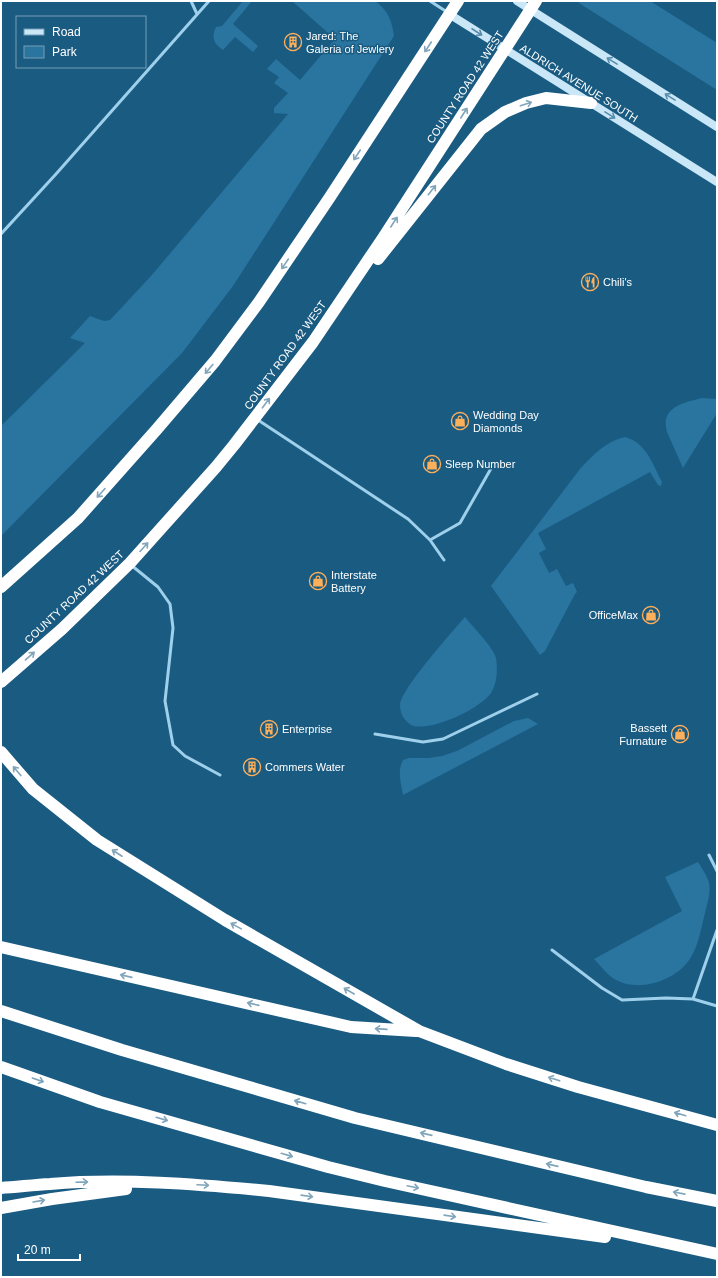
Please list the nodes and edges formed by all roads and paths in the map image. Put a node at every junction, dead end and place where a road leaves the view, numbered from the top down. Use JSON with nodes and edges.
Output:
{"nodes":[{"id":1,"x":191,"y":1,"type":"edge"},
{"id":2,"x":209,"y":1,"type":"edge"},
{"id":3,"x":430,"y":1,"type":"edge"},
{"id":4,"x":458,"y":1,"type":"edge"},
{"id":5,"x":516,"y":1,"type":"edge"},
{"id":6,"x":533,"y":5,"type":"edge"},
{"id":7,"x":197,"y":14,"type":"junction"},
{"id":8,"x":449,"y":14,"type":"junction"},
{"id":9,"x":505,"y":50,"type":"junction"},
{"id":10,"x":591,"y":103,"type":"junction"},
{"id":11,"x":717,"y":127,"type":"edge"},
{"id":12,"x":717,"y":182,"type":"edge"},
{"id":13,"x":1,"y":234,"type":"edge"},
{"id":14,"x":312,"y":342,"type":"junction"},
{"id":15,"x":254,"y":418,"type":"junction"},
{"id":16,"x":492,"y":465,"type":"dead end"},
{"id":17,"x":430,"y":540,"type":"junction"},
{"id":18,"x":444,"y":560,"type":"dead end"},
{"id":19,"x":130,"y":563,"type":"junction"},
{"id":20,"x":1,"y":587,"type":"edge"},
{"id":21,"x":1,"y":682,"type":"edge"},
{"id":22,"x":537,"y":694,"type":"dead end"},
{"id":23,"x":375,"y":734,"type":"dead end"},
{"id":24,"x":1,"y":752,"type":"edge"},
{"id":25,"x":220,"y":775,"type":"dead end"},
{"id":26,"x":709,"y":855,"type":"dead end"},
{"id":27,"x":717,"y":871,"type":"edge"},
{"id":28,"x":717,"y":930,"type":"edge"},
{"id":29,"x":1,"y":947,"type":"edge"},
{"id":30,"x":552,"y":950,"type":"dead end"},
{"id":31,"x":693,"y":999,"type":"junction"},
{"id":32,"x":717,"y":1006,"type":"edge"},
{"id":33,"x":1,"y":1011,"type":"edge"},
{"id":34,"x":419,"y":1031,"type":"junction"},
{"id":35,"x":1,"y":1067,"type":"edge"},
{"id":36,"x":717,"y":1125,"type":"edge"},
{"id":37,"x":164,"y":1183,"type":"junction"},
{"id":38,"x":1,"y":1188,"type":"edge"},
{"id":39,"x":717,"y":1201,"type":"edge"},
{"id":40,"x":1,"y":1208,"type":"edge"},
{"id":41,"x":693,"y":1249,"type":"junction"},
{"id":42,"x":717,"y":1254,"type":"edge"}],
"edges":[{"from":1,"to":7,"type":"lane"},
{"from":2,"to":7,"type":"lane"},
{"from":3,"to":8,"type":"lane","name":"ALDRICH AVENUE SOUTH"},
{"from":4,"to":8,"type":"highway"},
{"from":5,"to":6,"type":"street"},
{"from":6,"to":9,"type":"highway","name":"COUNTY ROAD 42 WEST"},
{"from":11,"to":6,"type":"street","one_way":true},
{"from":7,"to":13,"type":"lane"},
{"from":8,"to":9,"type":"street","name":"ALDRICH AVENUE SOUTH","one_way":true},
{"from":8,"to":20,"type":"highway","one_way":true},
{"from":9,"to":10,"type":"street","name":"ALDRICH AVENUE SOUTH"},
{"from":14,"to":9,"type":"highway","name":"COUNTY ROAD 42 WEST","one_way":true},
{"from":10,"to":12,"type":"street","name":"ALDRICH AVENUE SOUTH","one_way":true},
{"from":14,"to":10,"type":"highway","one_way":true},
{"from":15,"to":14,"type":"highway","name":"COUNTY ROAD 42 WEST","one_way":true},
{"from":15,"to":17,"type":"lane"},
{"from":19,"to":15,"type":"highway","name":"COUNTY ROAD 42 WEST","one_way":true},
{"from":16,"to":17,"type":"lane"},
{"from":17,"to":18,"type":"lane"},
{"from":21,"to":19,"type":"highway","name":"COUNTY ROAD 42 WEST","one_way":true},
{"from":19,"to":25,"type":"lane"},
{"from":22,"to":23,"type":"lane"},
{"from":34,"to":24,"type":"highway","one_way":true},
{"from":26,"to":27,"type":"lane"},
{"from":28,"to":31,"type":"lane"},
{"from":34,"to":29,"type":"highway","one_way":true},
{"from":30,"to":31,"type":"lane"},
{"from":31,"to":32,"type":"lane"},
{"from":39,"to":33,"type":"highway","one_way":true},
{"from":36,"to":34,"type":"highway","one_way":true},
{"from":35,"to":41,"type":"highway","one_way":true},
{"from":38,"to":37,"type":"highway","one_way":true},
{"from":40,"to":37,"type":"highway","one_way":true},
{"from":37,"to":41,"type":"highway","one_way":true},
{"from":41,"to":42,"type":"highway"}]}
